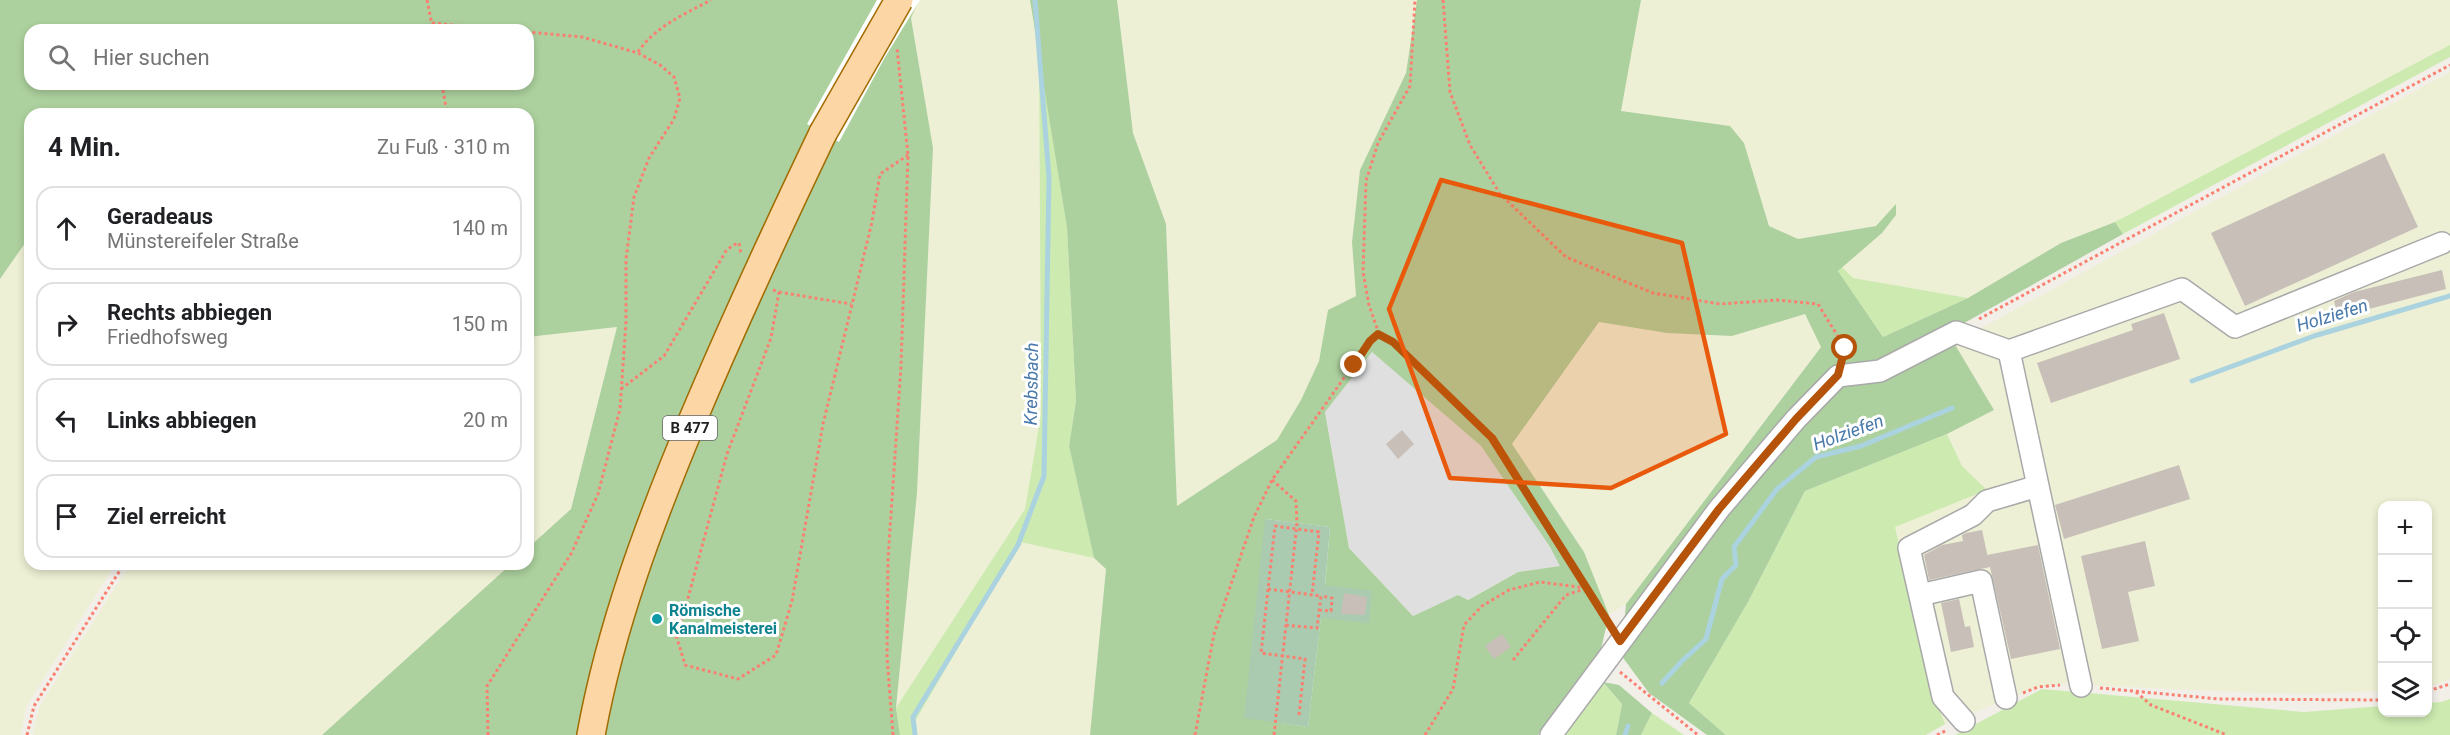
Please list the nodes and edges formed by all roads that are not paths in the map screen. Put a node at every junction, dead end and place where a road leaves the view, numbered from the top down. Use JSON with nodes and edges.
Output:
{"nodes":[{"id":1,"x":899,"y":0,"type":"edge"},
{"id":2,"x":2442,"y":243,"type":"dead end"},
{"id":3,"x":2009,"y":351,"type":"junction"},
{"id":4,"x":2038,"y":486,"type":"junction"},
{"id":5,"x":1920,"y":595,"type":"junction"},
{"id":6,"x":2081,"y":686,"type":"road end"},
{"id":7,"x":2006,"y":698,"type":"road end"},
{"id":8,"x":1964,"y":721,"type":"road end"},
{"id":9,"x":591,"y":735,"type":"edge"},
{"id":10,"x":1551,"y":735,"type":"edge"}],
"edges":[{"from":1,"to":9,"type":"main road","number":"B 477","bridge":true},
{"from":2,"to":3,"type":"street"},
{"from":3,"to":4,"type":"street"},
{"from":3,"to":10,"type":"street"},
{"from":4,"to":5,"type":"street"},
{"from":4,"to":6,"type":"street"},
{"from":5,"to":7,"type":"street"},
{"from":5,"to":8,"type":"street"}]}
